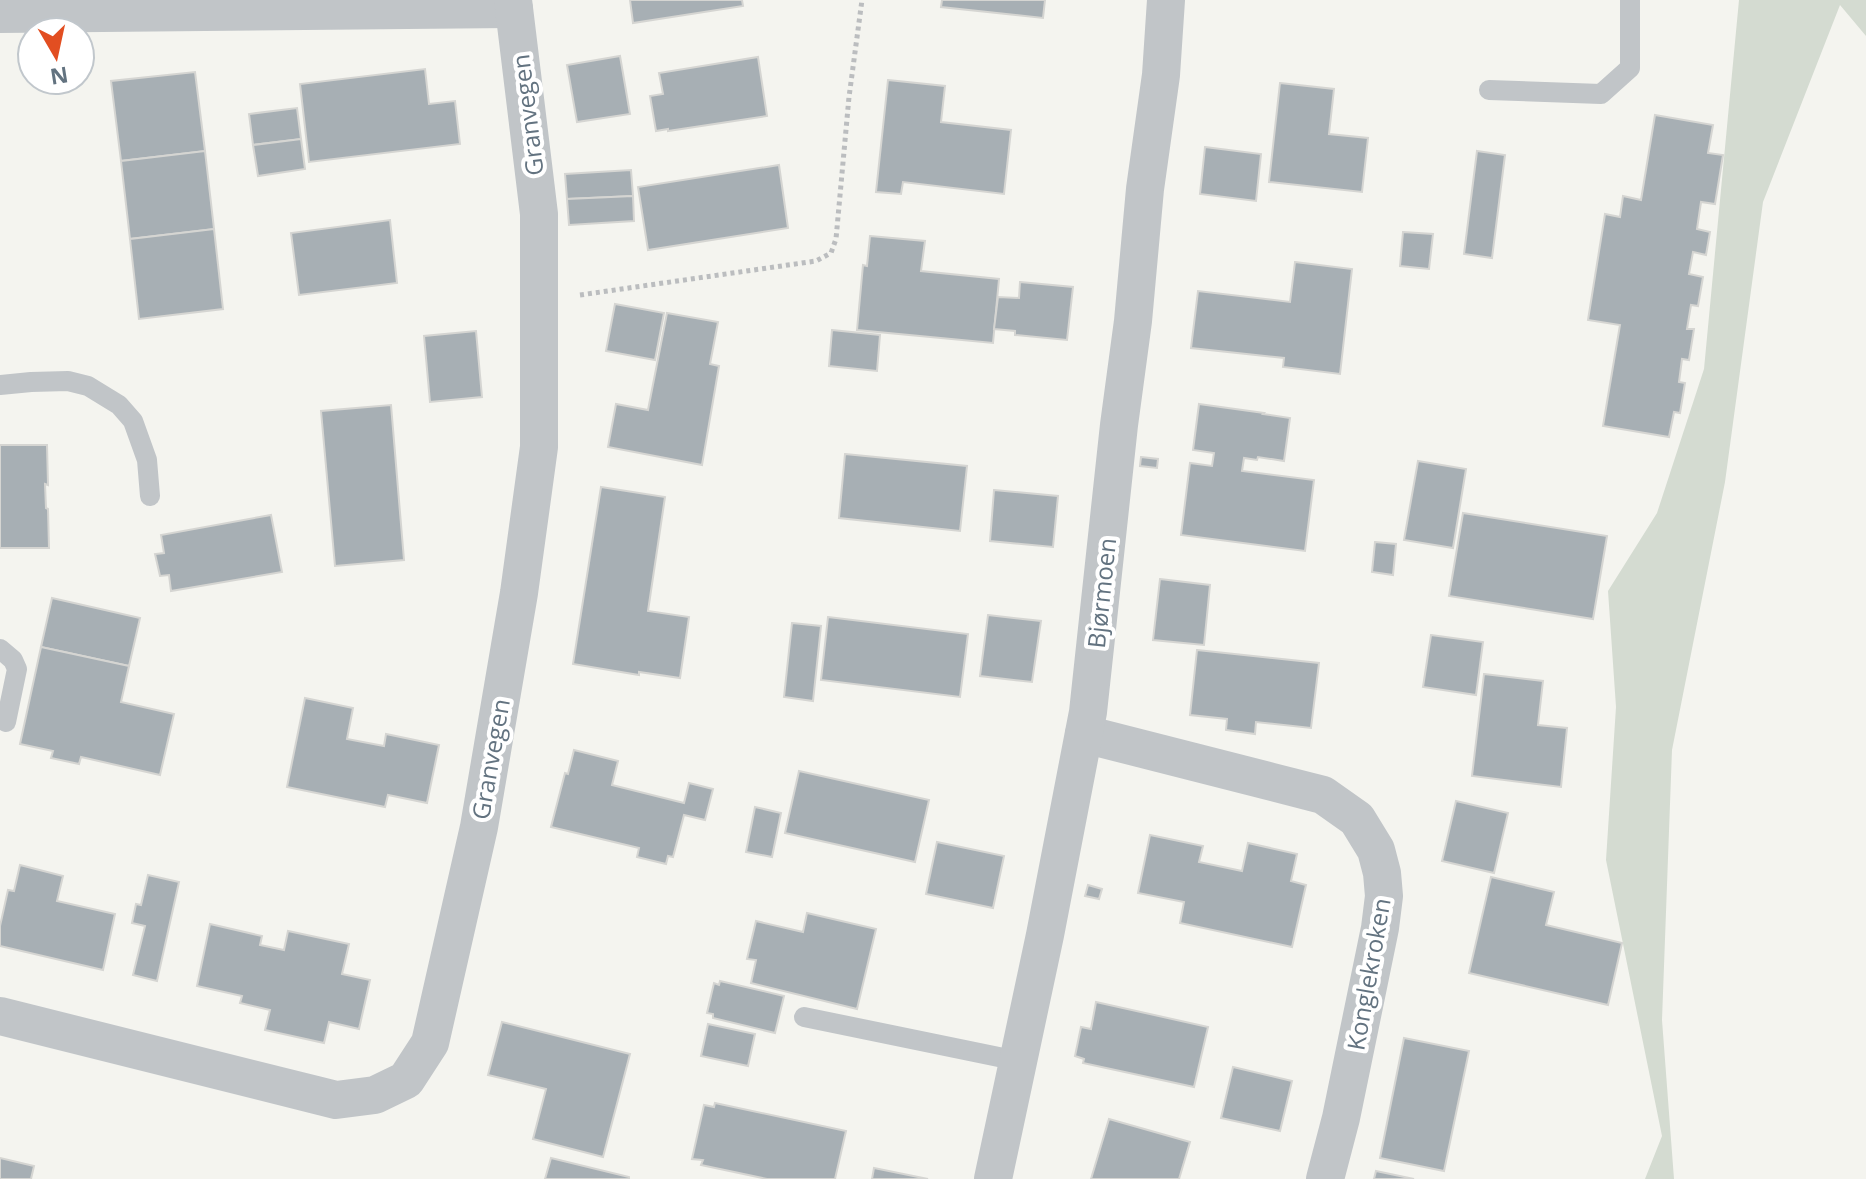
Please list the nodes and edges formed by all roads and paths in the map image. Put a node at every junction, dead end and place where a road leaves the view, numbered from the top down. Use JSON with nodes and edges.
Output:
{"nodes":[{"id":1,"x":862,"y":0,"type":"edge"},
{"id":2,"x":1166,"y":0,"type":"edge"},
{"id":3,"x":1630,"y":0,"type":"edge"},
{"id":4,"x":514,"y":4,"type":"edge"},
{"id":5,"x":0,"y":14,"type":"edge"},
{"id":6,"x":1489,"y":90,"type":"dead end"},
{"id":7,"x":540,"y":301,"type":"junction"},
{"id":8,"x":0,"y":385,"type":"edge"},
{"id":9,"x":150,"y":496,"type":"dead end"},
{"id":10,"x":0,"y":649,"type":"edge"},
{"id":11,"x":6,"y":722,"type":"dead end"},
{"id":12,"x":1084,"y":734,"type":"junction"},
{"id":13,"x":0,"y":1016,"type":"edge"},
{"id":14,"x":804,"y":1017,"type":"dead end"},
{"id":15,"x":1018,"y":1061,"type":"junction"},
{"id":16,"x":993,"y":1179,"type":"edge"},
{"id":17,"x":1325,"y":1179,"type":"edge"}],
"edges":[{"from":1,"to":7,"type":"path"},
{"from":2,"to":12,"type":"street","name":"Bjørmoen"},
{"from":3,"to":6,"type":"lane"},
{"from":4,"to":5,"type":"street","name":"Granvegen"},
{"from":4,"to":7,"type":"street","name":"Granvegen"},
{"from":7,"to":13,"type":"street","name":"Granvegen"},
{"from":8,"to":9,"type":"lane"},
{"from":10,"to":11,"type":"lane"},
{"from":12,"to":15,"type":"street","name":"Bjørmoen"},
{"from":12,"to":17,"type":"street","name":"Konglekroken"},
{"from":14,"to":15,"type":"lane"},
{"from":15,"to":16,"type":"street","name":"Bjørmoen"}]}
